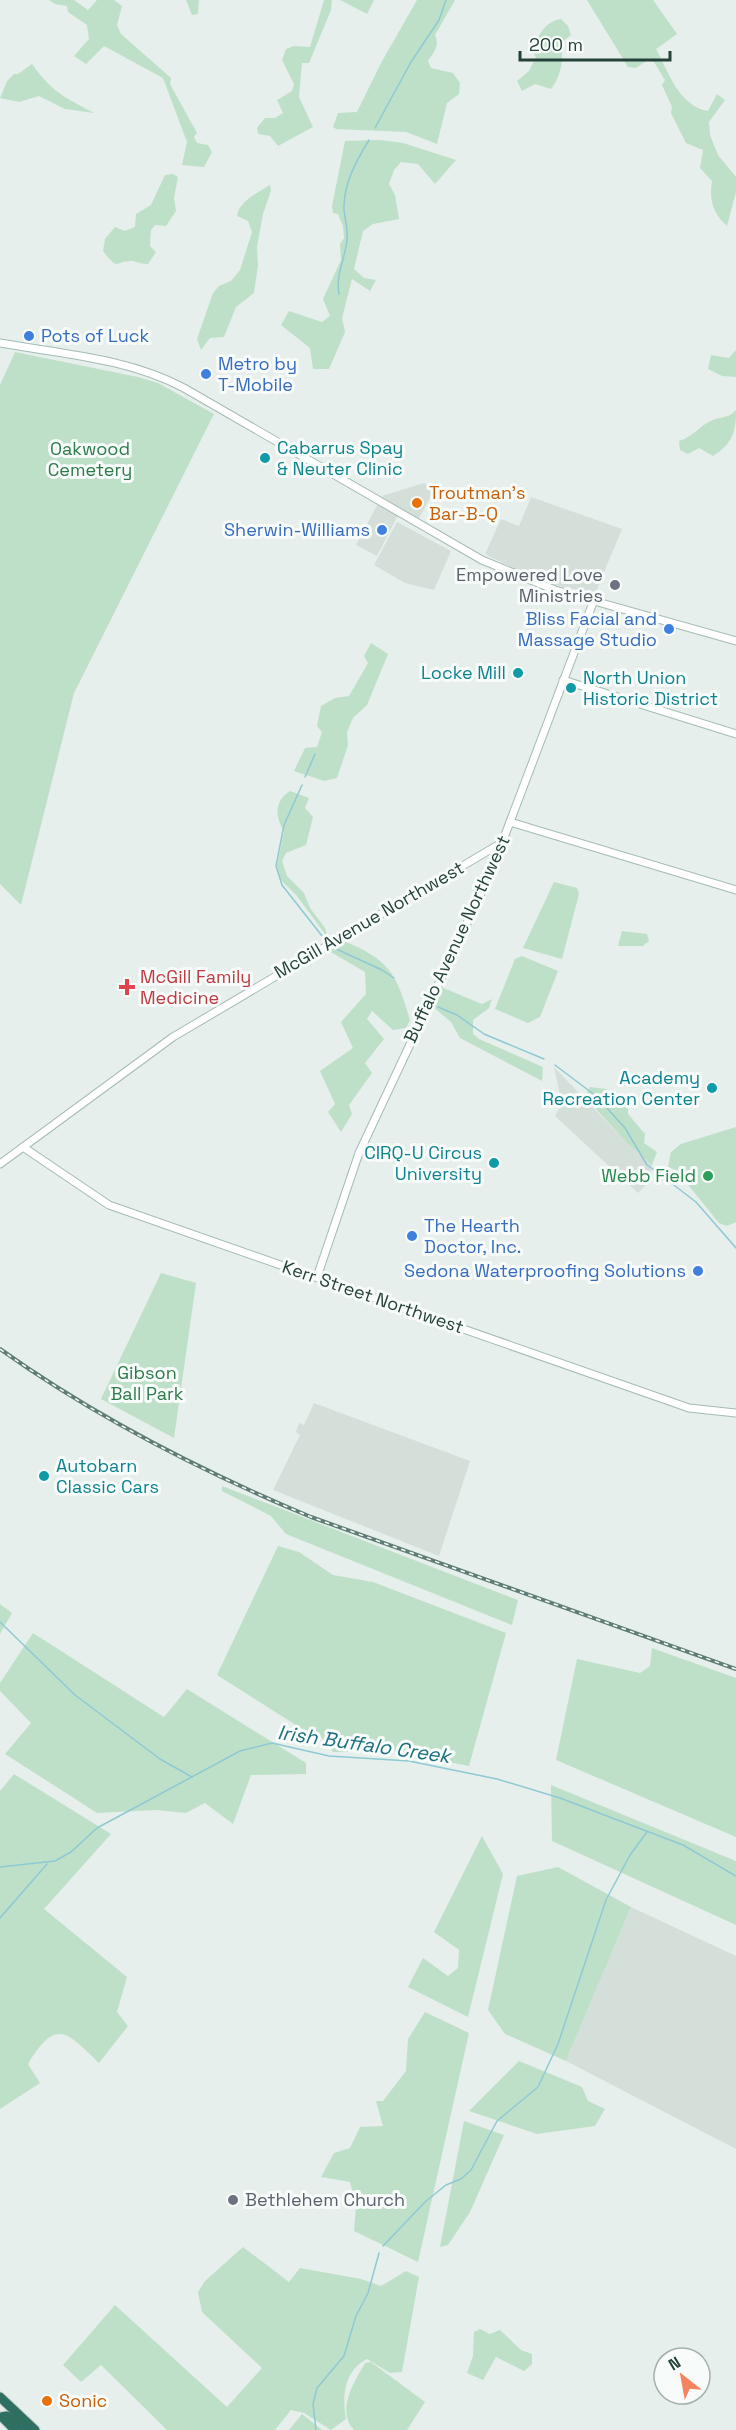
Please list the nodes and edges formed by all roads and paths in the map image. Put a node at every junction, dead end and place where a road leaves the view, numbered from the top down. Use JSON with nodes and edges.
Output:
{"nodes":[{"id":1,"x":0,"y":343,"type":"edge"},
{"id":2,"x":594,"y":600,"type":"junction"},
{"id":3,"x":736,"y":641,"type":"edge"},
{"id":4,"x":563,"y":680,"type":"junction"},
{"id":5,"x":736,"y":734,"type":"edge"},
{"id":6,"x":510,"y":822,"type":"junction"},
{"id":7,"x":503,"y":842,"type":"junction"},
{"id":8,"x":736,"y":890,"type":"edge"},
{"id":9,"x":23,"y":1147,"type":"junction"},
{"id":10,"x":0,"y":1164,"type":"edge"},
{"id":11,"x":317,"y":1276,"type":"junction"},
{"id":12,"x":736,"y":1413,"type":"edge"},
{"id":13,"x":0,"y":2397,"type":"edge"},
{"id":14,"x":0,"y":2406,"type":"edge"},
{"id":15,"x":12,"y":2408,"type":"junction"},
{"id":16,"x":1,"y":2416,"type":"edge"},
{"id":17,"x":15,"y":2430,"type":"edge"},
{"id":18,"x":27,"y":2430,"type":"edge"},
{"id":19,"x":35,"y":2430,"type":"edge"}],
"edges":[{"from":1,"to":2,"type":"street"},
{"from":2,"to":3,"type":"street"},
{"from":2,"to":4,"type":"street","name":"Buffalo Avenue Northwest"},
{"from":4,"to":5,"type":"street"},
{"from":4,"to":6,"type":"street","name":"Buffalo Avenue Northwest"},
{"from":6,"to":7,"type":"street","name":"Buffalo Avenue Northwest"},
{"from":6,"to":8,"type":"street"},
{"from":7,"to":9,"type":"street","name":"McGill Avenue Northwest"},
{"from":7,"to":11,"type":"street","name":"Buffalo Avenue Northwest"},
{"from":9,"to":10,"type":"street","name":"McGill Avenue Northwest"},
{"from":9,"to":11,"type":"street","name":"Kerr Street Northwest"},
{"from":11,"to":12,"type":"street","name":"Kerr Street Northwest"},
{"from":13,"to":15,"type":"highway"},
{"from":14,"to":15,"type":"highway"},
{"from":15,"to":19,"type":"highway"},
{"from":16,"to":17,"type":"highway"},
{"from":16,"to":18,"type":"highway"}]}
